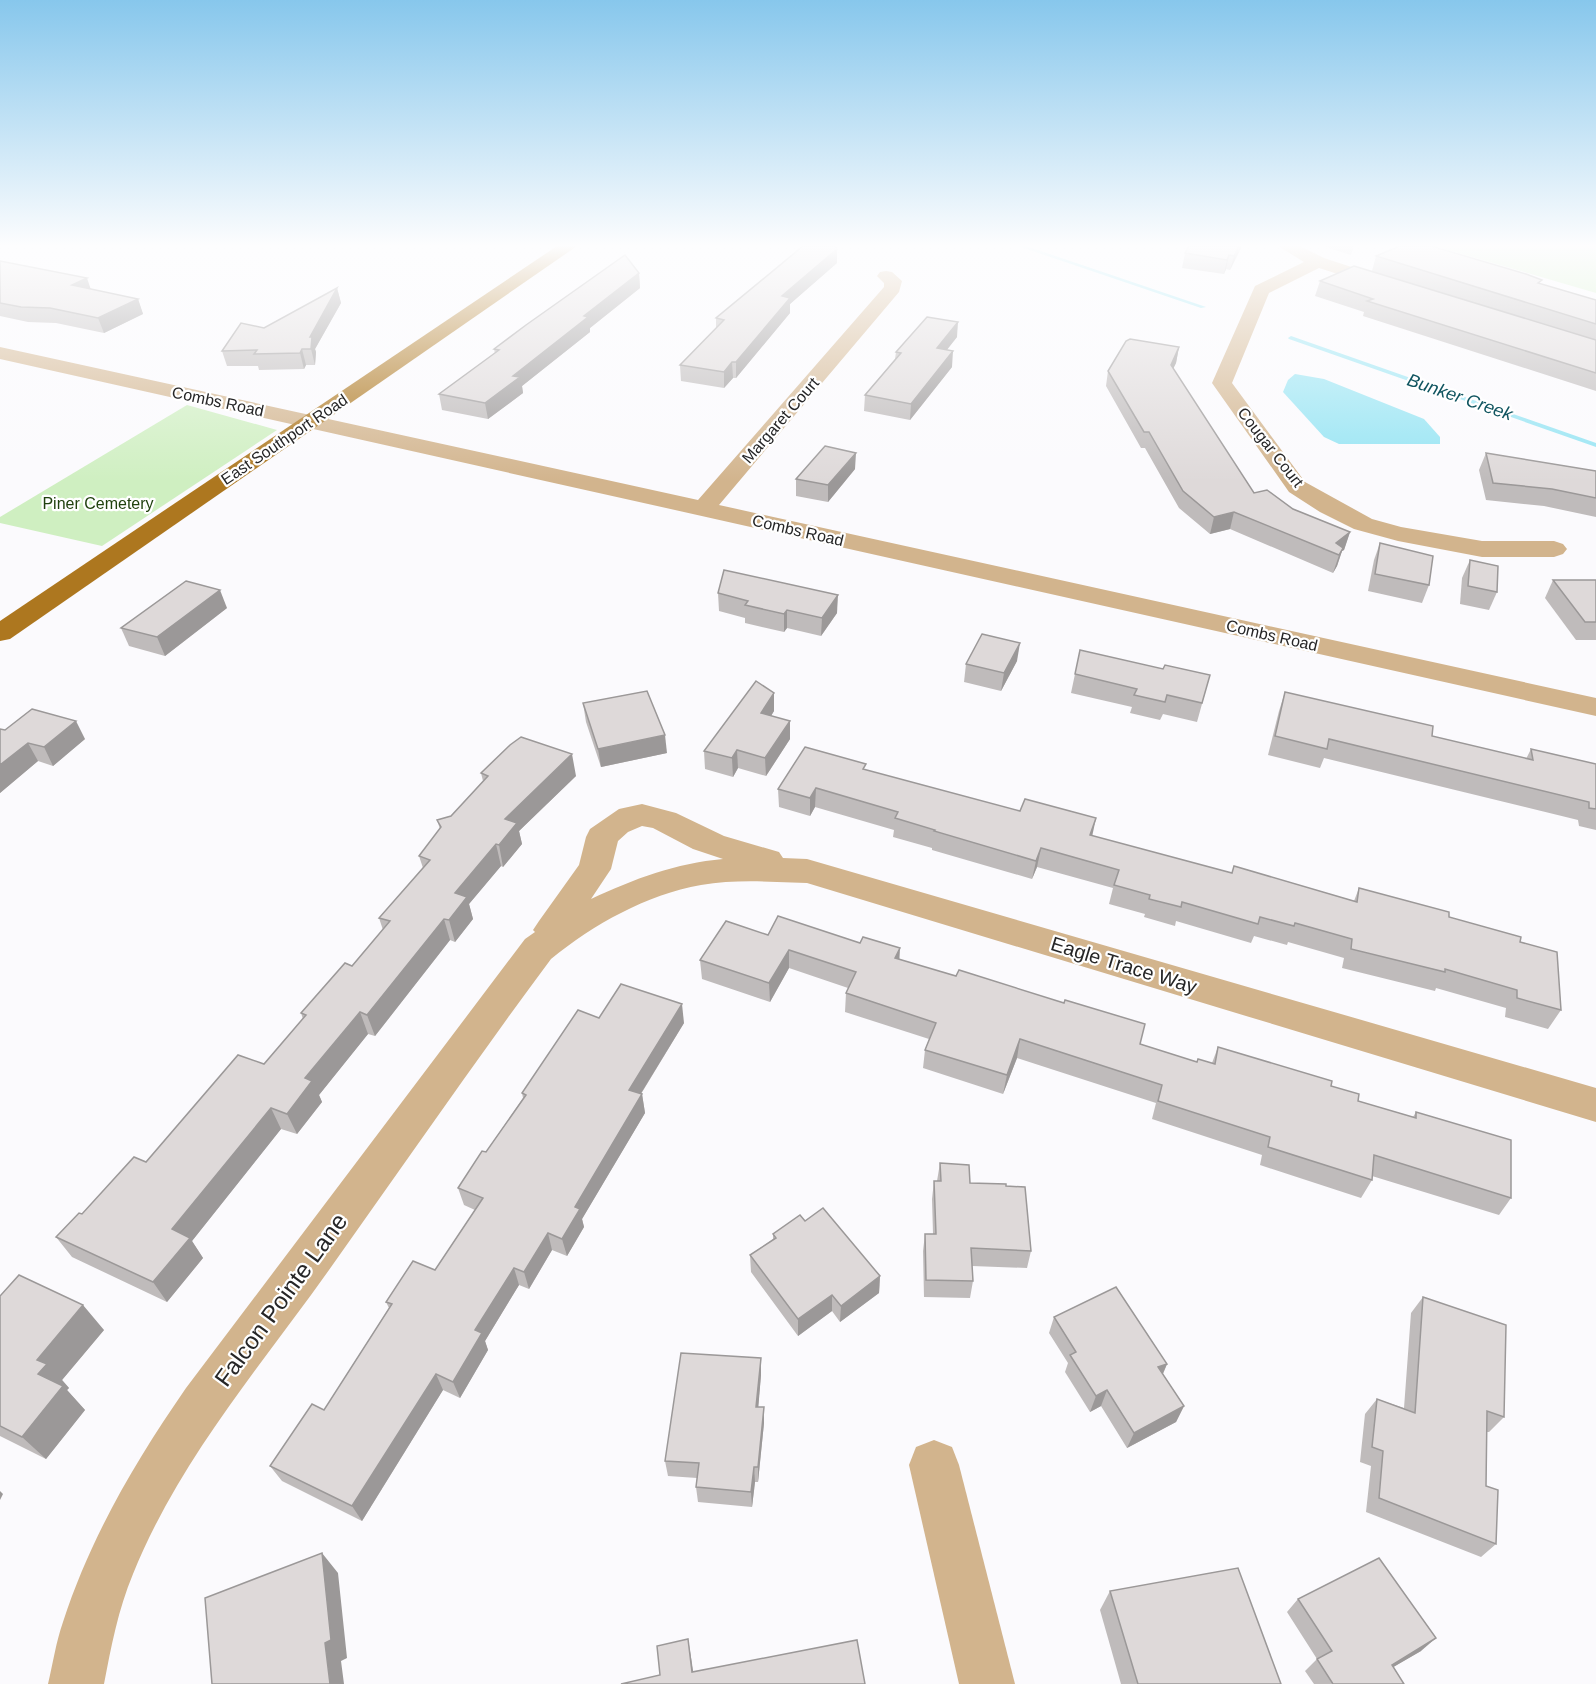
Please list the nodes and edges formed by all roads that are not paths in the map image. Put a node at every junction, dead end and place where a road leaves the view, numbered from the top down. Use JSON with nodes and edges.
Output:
{"nodes":[{"id":1,"x":452,"y":325,"type":"edge"},
{"id":2,"x":862,"y":325,"type":"edge"},
{"id":3,"x":1247,"y":325,"type":"edge"},
{"id":4,"x":0,"y":353,"type":"edge"},
{"id":5,"x":310,"y":421,"type":"junction"},
{"id":6,"x":703,"y":509,"type":"junction"},
{"id":7,"x":1554,"y":549,"type":"dead end"},
{"id":8,"x":0,"y":633,"type":"edge"},
{"id":9,"x":1596,"y":707,"type":"edge"},
{"id":10,"x":807,"y":871,"type":"junction"},
{"id":11,"x":647,"y":886,"type":"joint"},
{"id":12,"x":537,"y":949,"type":"junction"},
{"id":13,"x":1596,"y":1105,"type":"edge"},
{"id":14,"x":934,"y":1465,"type":"dead end"},
{"id":15,"x":77,"y":1681,"type":"edge"},
{"id":16,"x":987,"y":1684,"type":"edge"}],
"edges":[{"from":1,"to":5,"type":"main road","name":"East Southport Road"},
{"from":2,"to":6,"type":"street","name":"Margaret Court"},
{"from":3,"to":7,"type":"street","name":"Cougar Court"},
{"from":4,"to":5,"type":"street","name":"Combs Road"},
{"from":5,"to":6,"type":"street","name":"Combs Road"},
{"from":5,"to":8,"type":"main road","name":"East Southport Road"},
{"from":6,"to":9,"type":"street","name":"Combs Road"},
{"from":10,"to":11,"type":"street","name":"Eagle Trace Way"},
{"from":10,"to":12,"type":"street","name":"Falcon Pointe Lane"},
{"from":10,"to":13,"type":"street","name":"Eagle Trace Way"},
{"from":11,"to":12,"type":"street","name":"Falcon Pointe Lane"},
{"from":12,"to":15,"type":"street","name":"Falcon Pointe Lane"},
{"from":14,"to":16,"type":"street"}]}
